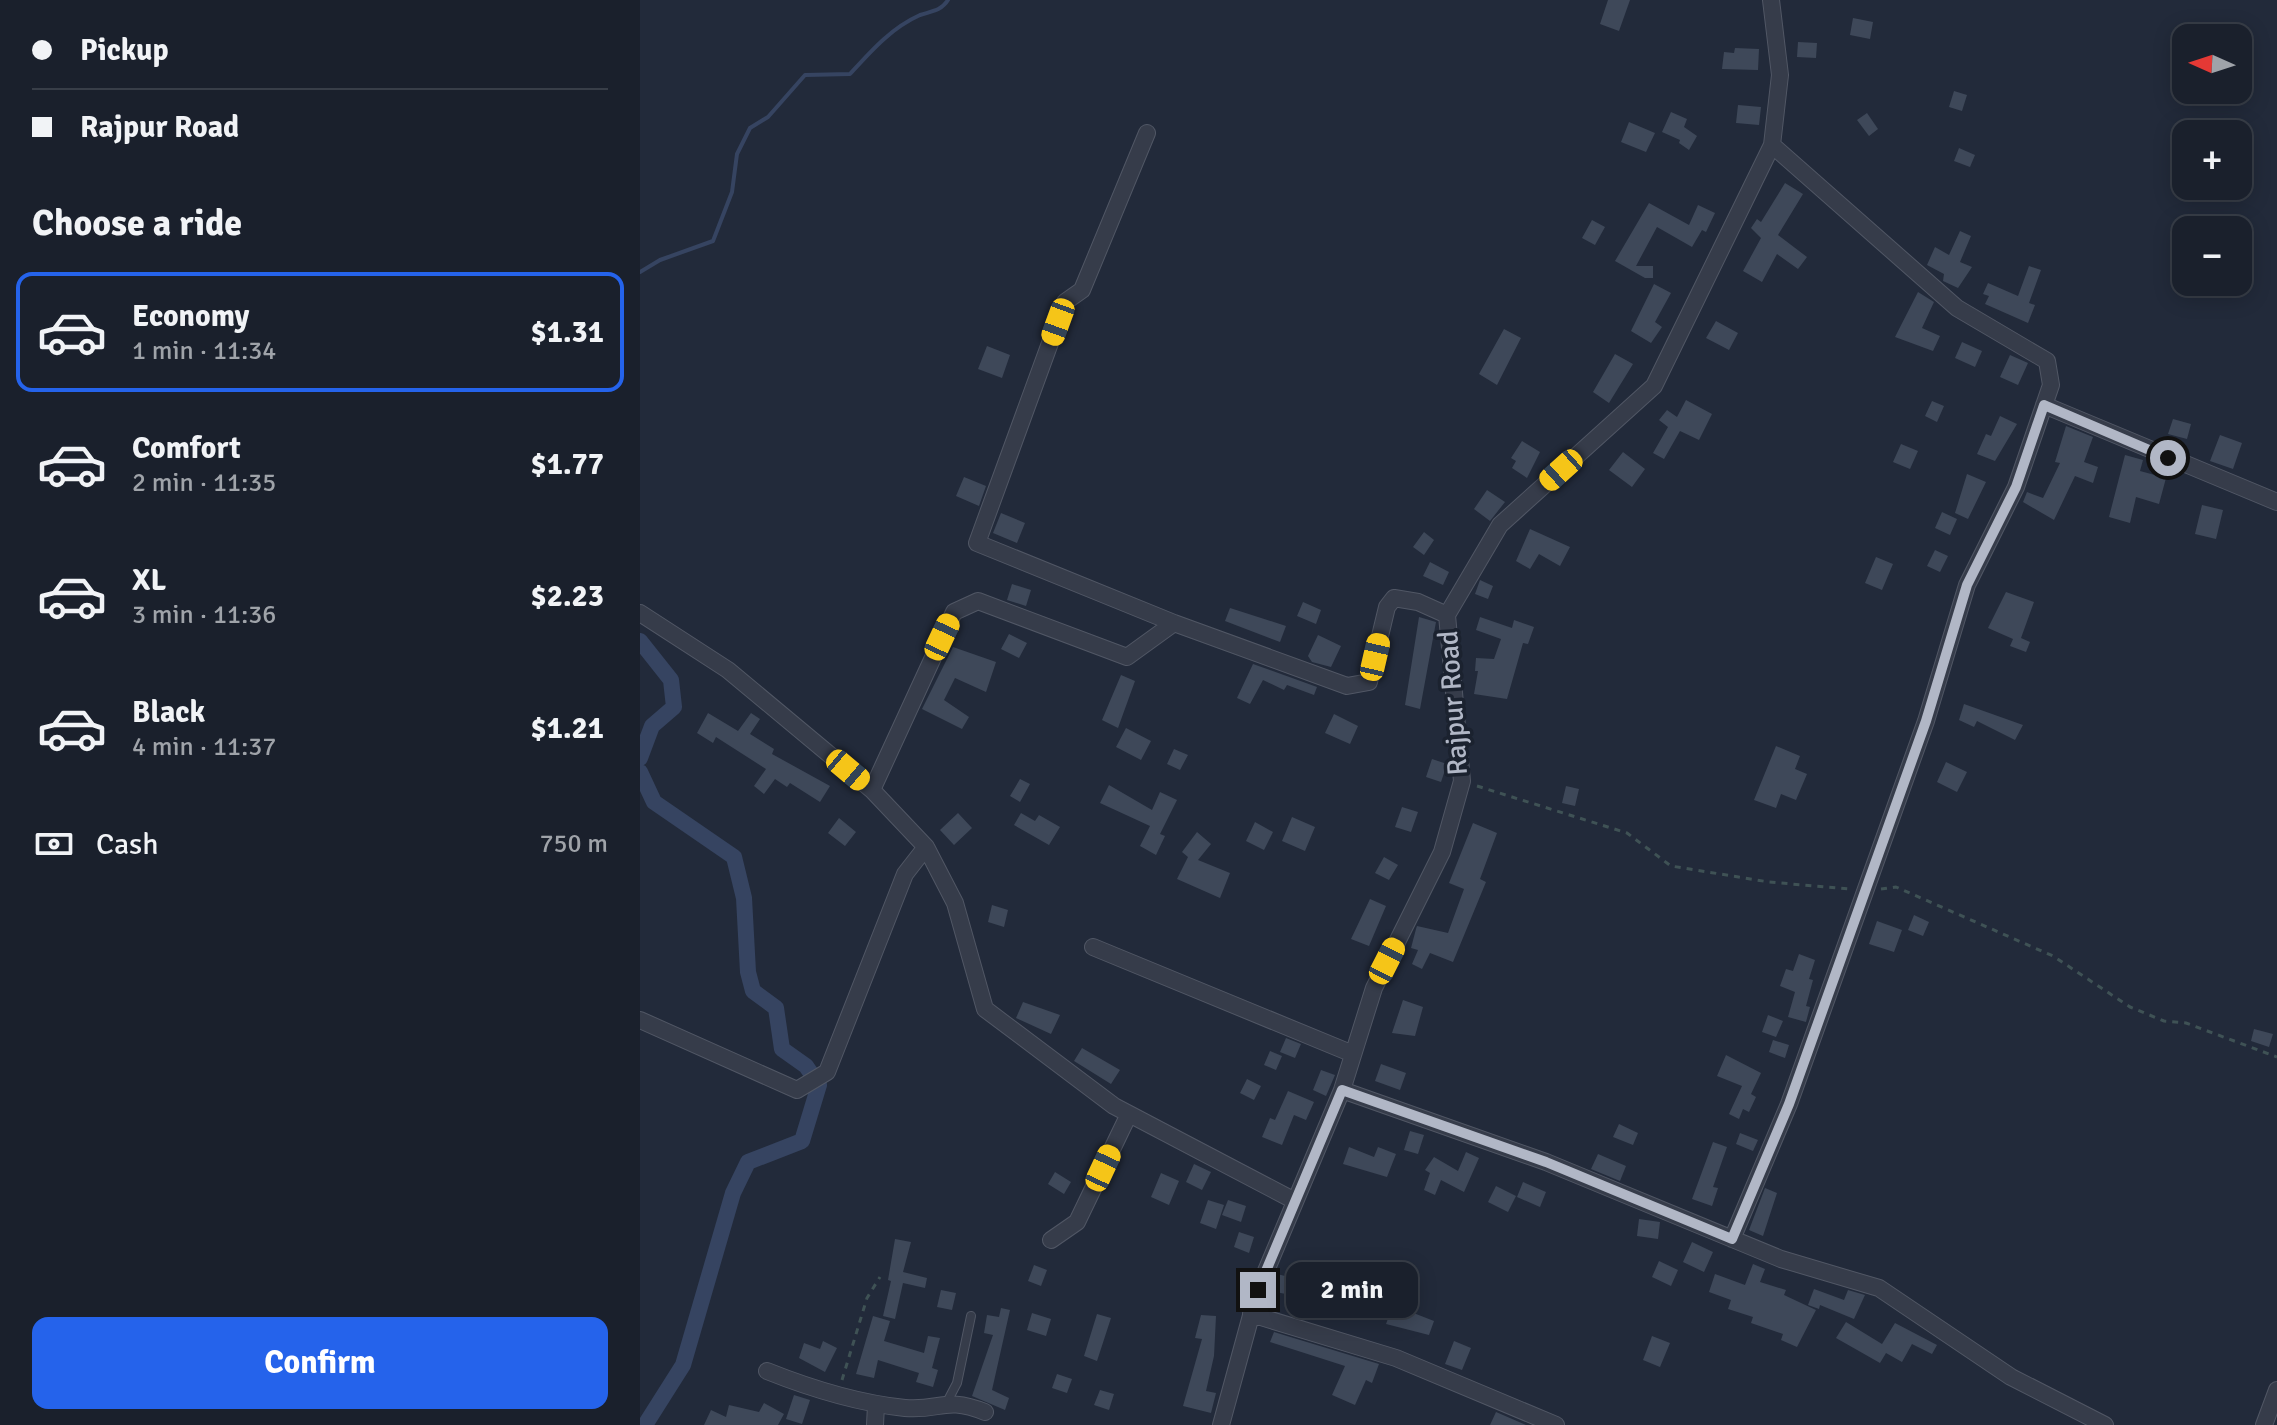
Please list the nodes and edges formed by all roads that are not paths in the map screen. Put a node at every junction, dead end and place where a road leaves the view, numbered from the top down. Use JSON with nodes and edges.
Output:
{"nodes":[{"id":1,"x":1771,"y":0,"type":"edge"},
{"id":2,"x":1147,"y":133,"type":"dead end"},
{"id":3,"x":1772,"y":145,"type":"junction"},
{"id":4,"x":2044,"y":405,"type":"junction"},
{"id":5,"x":2277,"y":502,"type":"edge"},
{"id":6,"x":640,"y":613,"type":"edge"},
{"id":7,"x":1447,"y":615,"type":"junction"},
{"id":8,"x":1174,"y":623,"type":"junction"},
{"id":9,"x":872,"y":790,"type":"junction"},
{"id":10,"x":926,"y":847,"type":"junction"},
{"id":11,"x":1093,"y":947,"type":"dead end"},
{"id":12,"x":640,"y":1020,"type":"edge"},
{"id":13,"x":1353,"y":1054,"type":"junction"},
{"id":14,"x":1342,"y":1090,"type":"junction"},
{"id":15,"x":1129,"y":1114,"type":"junction"},
{"id":16,"x":1295,"y":1201,"type":"junction"},
{"id":17,"x":1732,"y":1239,"type":"junction"},
{"id":18,"x":1051,"y":1240,"type":"dead end"},
{"id":19,"x":1251,"y":1314,"type":"junction"},
{"id":20,"x":971,"y":1316,"type":"dead end"},
{"id":21,"x":767,"y":1371,"type":"dead end"},
{"id":22,"x":2277,"y":1390,"type":"edge"},
{"id":23,"x":947,"y":1402,"type":"junction"},
{"id":24,"x":876,"y":1405,"type":"junction"},
{"id":25,"x":985,"y":1412,"type":"dead end"},
{"id":26,"x":875,"y":1425,"type":"edge"},
{"id":27,"x":1221,"y":1425,"type":"edge"},
{"id":28,"x":1556,"y":1425,"type":"edge"},
{"id":29,"x":2105,"y":1425,"type":"edge"},
{"id":30,"x":2264,"y":1425,"type":"edge"}],
"edges":[{"from":1,"to":3,"type":"street","name":"Rajpur Road"},
{"from":2,"to":8,"type":"street"},
{"from":3,"to":4,"type":"street"},
{"from":3,"to":7,"type":"street","name":"Rajpur Road"},
{"from":4,"to":5,"type":"street"},
{"from":4,"to":17,"type":"street"},
{"from":6,"to":9,"type":"street"},
{"from":7,"to":8,"type":"street"},
{"from":7,"to":13,"type":"street","name":"Rajpur Road"},
{"from":8,"to":9,"type":"street"},
{"from":9,"to":10,"type":"street"},
{"from":10,"to":12,"type":"street"},
{"from":10,"to":15,"type":"street"},
{"from":11,"to":13,"type":"street"},
{"from":13,"to":14,"type":"street","name":"Rajpur Road"},
{"from":14,"to":16,"type":"street","name":"Rajpur Road"},
{"from":14,"to":17,"type":"street"},
{"from":15,"to":16,"type":"street"},
{"from":15,"to":18,"type":"street"},
{"from":16,"to":19,"type":"street","name":"Rajpur Road"},
{"from":17,"to":29,"type":"street"},
{"from":19,"to":27,"type":"street","name":"Rajpur Road"},
{"from":19,"to":28,"type":"street"},
{"from":20,"to":23,"type":"lane"},
{"from":21,"to":24,"type":"street"},
{"from":22,"to":30,"type":"street"},
{"from":23,"to":24,"type":"street"},
{"from":23,"to":25,"type":"street"},
{"from":24,"to":26,"type":"street"}]}
